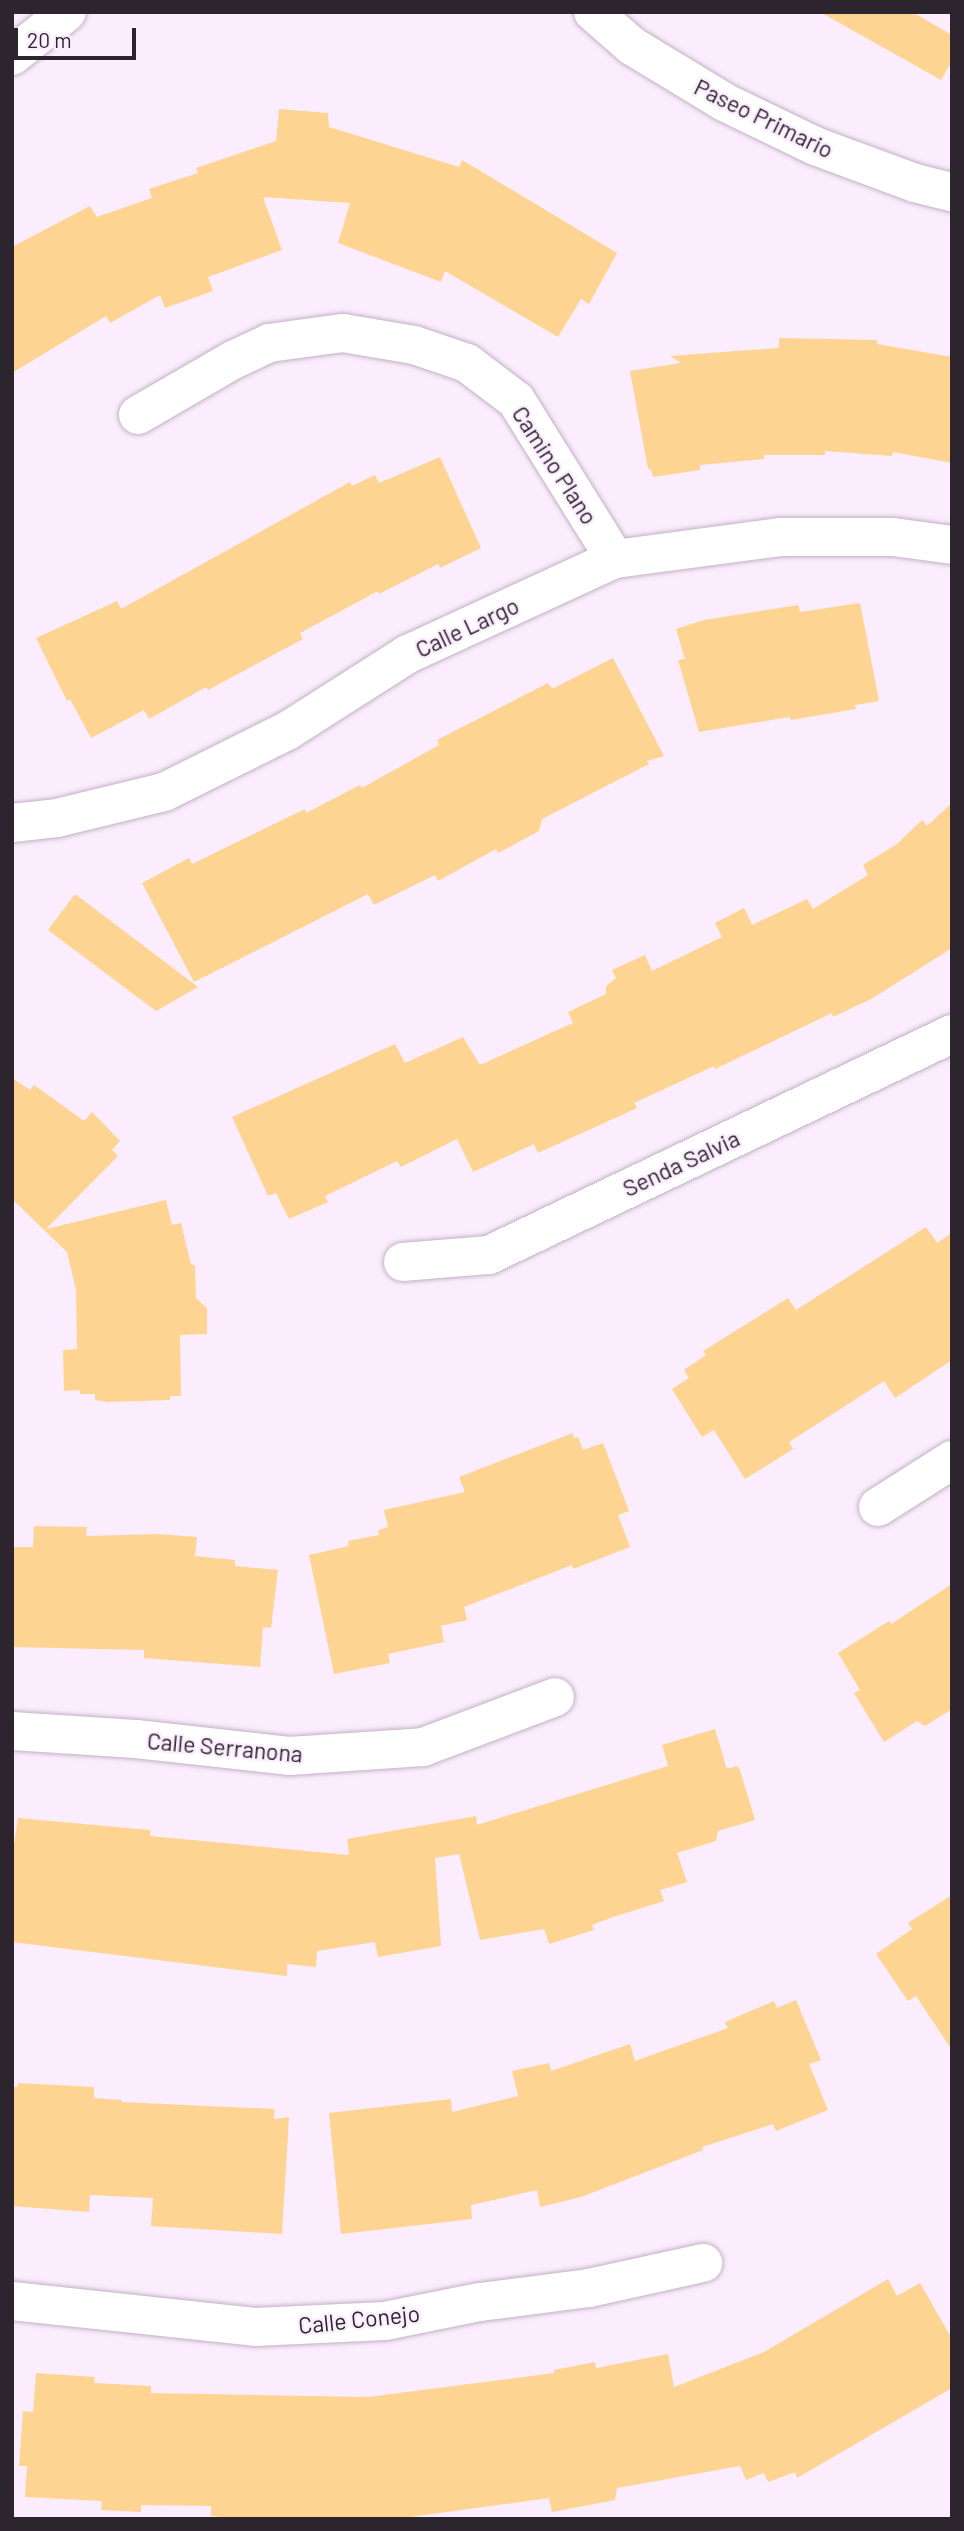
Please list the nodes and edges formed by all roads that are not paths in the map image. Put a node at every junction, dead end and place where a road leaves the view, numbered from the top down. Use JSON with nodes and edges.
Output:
{"nodes":[{"id":1,"x":67,"y":12,"type":"edge"},
{"id":2,"x":593,"y":12,"type":"edge"},
{"id":3,"x":12,"y":56,"type":"edge"},
{"id":4,"x":952,"y":192,"type":"edge"},
{"id":5,"x":138,"y":415,"type":"dead end"},
{"id":6,"x":952,"y":545,"type":"edge"},
{"id":7,"x":615,"y":559,"type":"junction"},
{"id":8,"x":12,"y":823,"type":"edge"},
{"id":9,"x":952,"y":1034,"type":"edge"},
{"id":10,"x":403,"y":1262,"type":"dead end"},
{"id":11,"x":952,"y":1460,"type":"edge"},
{"id":12,"x":878,"y":1507,"type":"dead end"},
{"id":13,"x":555,"y":1697,"type":"dead end"},
{"id":14,"x":12,"y":1731,"type":"edge"},
{"id":15,"x":704,"y":2263,"type":"dead end"},
{"id":16,"x":12,"y":2301,"type":"edge"}],
"edges":[{"from":1,"to":3,"type":"street"},
{"from":2,"to":4,"type":"street","name":"Paseo Primario"},
{"from":5,"to":7,"type":"street","name":"Camino Plano"},
{"from":6,"to":7,"type":"street","name":"Calle Largo"},
{"from":7,"to":8,"type":"street","name":"Calle Largo"},
{"from":9,"to":10,"type":"street","name":"Senda Salvia"},
{"from":11,"to":12,"type":"street"},
{"from":13,"to":14,"type":"street","name":"Calle Serranona"},
{"from":15,"to":16,"type":"street","name":"Calle Conejo"}]}
